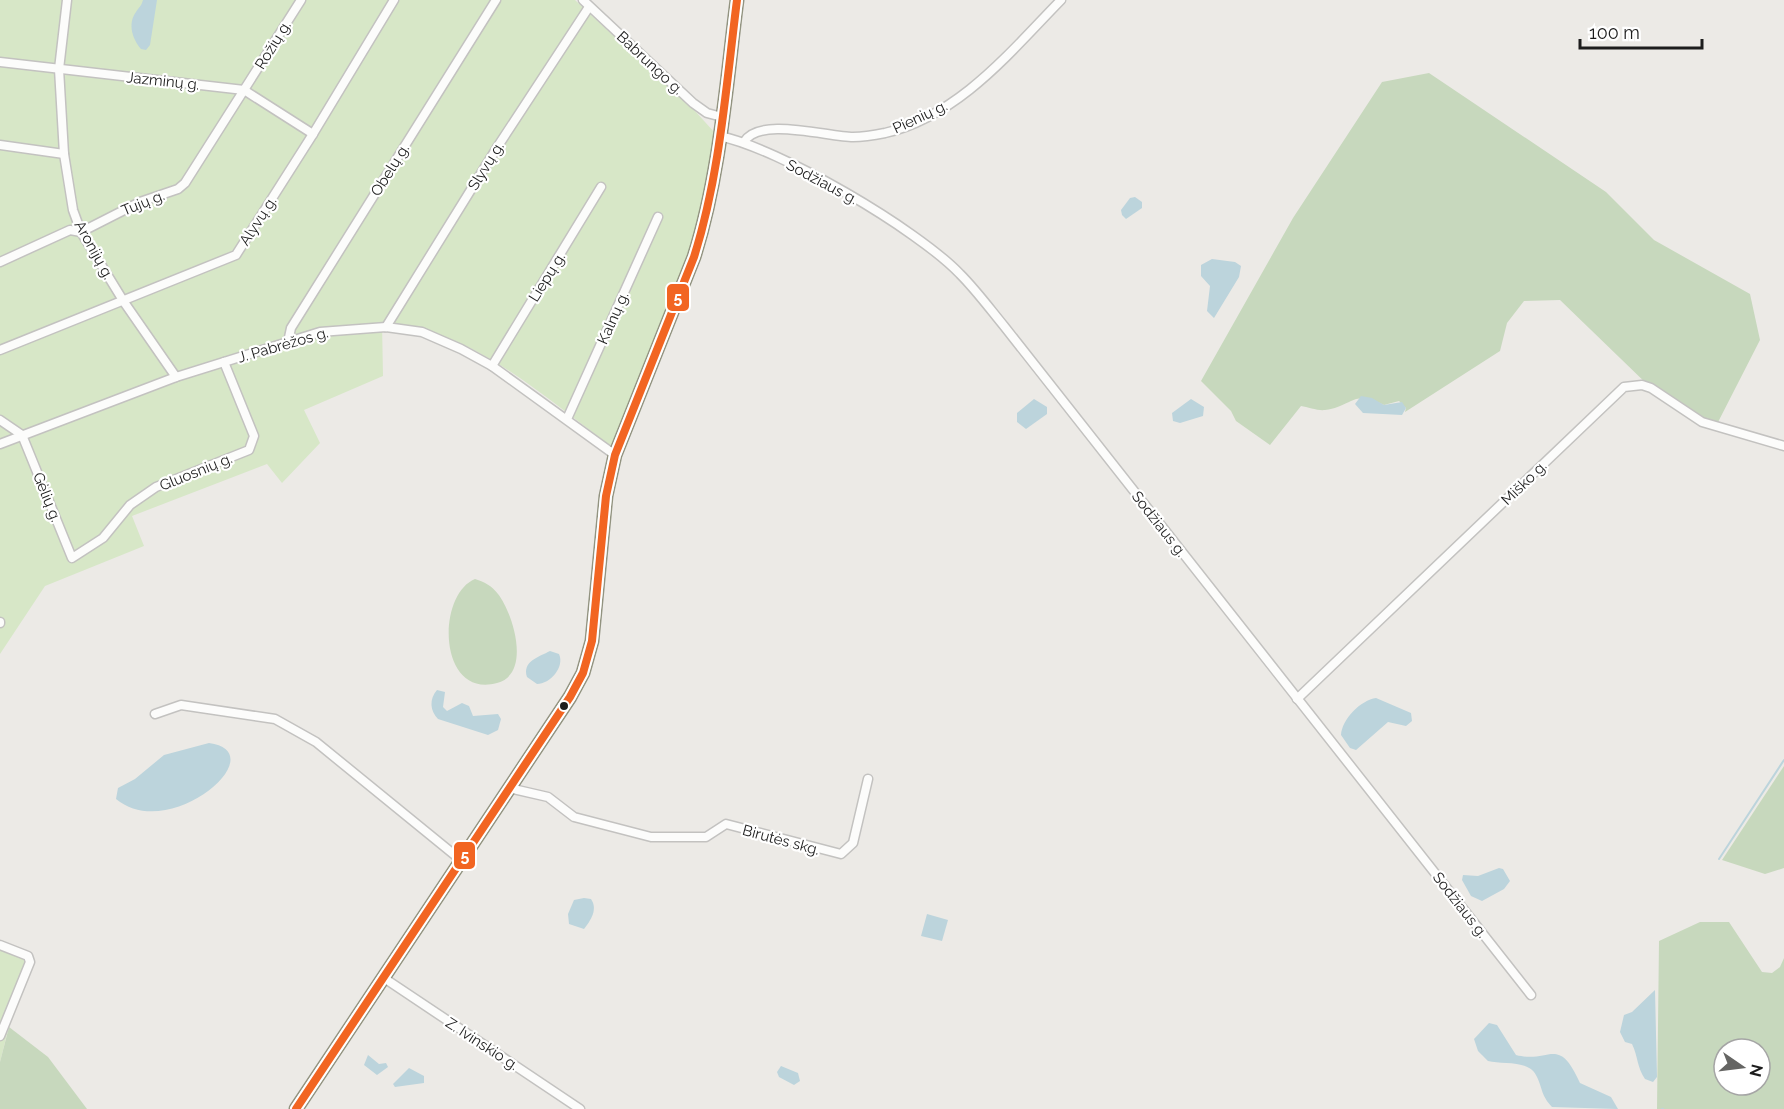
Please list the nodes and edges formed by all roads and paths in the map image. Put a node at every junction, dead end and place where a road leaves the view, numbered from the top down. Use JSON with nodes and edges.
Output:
{"nodes":[{"id":1,"x":67,"y":0,"type":"edge"},
{"id":2,"x":301,"y":0,"type":"edge"},
{"id":3,"x":394,"y":0,"type":"edge"},
{"id":4,"x":496,"y":0,"type":"edge"},
{"id":5,"x":737,"y":0,"type":"edge"},
{"id":6,"x":1061,"y":0,"type":"edge"},
{"id":7,"x":586,"y":3,"type":"edge"},
{"id":8,"x":0,"y":62,"type":"edge"},
{"id":9,"x":59,"y":69,"type":"junction"},
{"id":10,"x":244,"y":90,"type":"junction"},
{"id":11,"x":722,"y":117,"type":"junction"},
{"id":12,"x":314,"y":134,"type":"junction"},
{"id":13,"x":719,"y":136,"type":"junction"},
{"id":14,"x":744,"y":142,"type":"junction"},
{"id":15,"x":0,"y":145,"type":"edge"},
{"id":16,"x":64,"y":154,"type":"junction"},
{"id":17,"x":601,"y":187,"type":"dead end"},
{"id":18,"x":658,"y":217,"type":"dead end"},
{"id":19,"x":81,"y":232,"type":"junction"},
{"id":20,"x":0,"y":262,"type":"edge"},
{"id":21,"x":124,"y":302,"type":"junction"},
{"id":22,"x":386,"y":327,"type":"junction"},
{"id":23,"x":288,"y":342,"type":"junction"},
{"id":24,"x":0,"y":350,"type":"edge"},
{"id":25,"x":224,"y":362,"type":"junction"},
{"id":26,"x":492,"y":366,"type":"junction"},
{"id":27,"x":176,"y":377,"type":"junction"},
{"id":28,"x":0,"y":420,"type":"edge"},
{"id":29,"x":567,"y":420,"type":"junction"},
{"id":30,"x":22,"y":435,"type":"junction"},
{"id":31,"x":0,"y":444,"type":"edge"},
{"id":32,"x":1784,"y":446,"type":"edge"},
{"id":33,"x":615,"y":455,"type":"junction"},
{"id":34,"x":72,"y":558,"type":"joint"},
{"id":35,"x":1297,"y":699,"type":"junction"},
{"id":36,"x":155,"y":714,"type":"dead end"},
{"id":37,"x":868,"y":779,"type":"dead end"},
{"id":38,"x":509,"y":788,"type":"junction"},
{"id":39,"x":462,"y":861,"type":"junction"},
{"id":40,"x":0,"y":945,"type":"edge"},
{"id":41,"x":384,"y":978,"type":"junction"},
{"id":42,"x":1531,"y":994,"type":"dead end"},
{"id":43,"x":0,"y":1036,"type":"edge"},
{"id":44,"x":296,"y":1109,"type":"edge"},
{"id":45,"x":580,"y":1109,"type":"edge"}],
"edges":[{"from":1,"to":9,"type":"street","name":"Aronijų g."},
{"from":2,"to":10,"type":"street","name":"Rožių g."},
{"from":3,"to":12,"type":"street","name":"Alyvų g."},
{"from":4,"to":23,"type":"street","name":"Obelų g."},
{"from":5,"to":11,"type":"main road"},
{"from":6,"to":14,"type":"street","name":"Pienių g."},
{"from":7,"to":11,"type":"street","name":"Babrungo g."},
{"from":7,"to":22,"type":"street","name":"Slyvų g."},
{"from":8,"to":9,"type":"street","name":"Jazminų g."},
{"from":9,"to":10,"type":"street","name":"Jazminų g."},
{"from":9,"to":16,"type":"street","name":"Aronijų g."},
{"from":10,"to":12,"type":"street","name":"Jazminų g."},
{"from":10,"to":19,"type":"street","name":"Tujų g."},
{"from":11,"to":13,"type":"main road"},
{"from":12,"to":21,"type":"street","name":"Alyvų g."},
{"from":13,"to":14,"type":"street","name":"Sodžiaus g."},
{"from":13,"to":33,"type":"main road"},
{"from":14,"to":35,"type":"street","name":"Sodžiaus g."},
{"from":15,"to":16,"type":"street"},
{"from":16,"to":19,"type":"street","name":"Aronijų g."},
{"from":17,"to":26,"type":"street","name":"Liepų g."},
{"from":18,"to":29,"type":"street","name":"Kalnų g."},
{"from":19,"to":20,"type":"street","name":"Tujų g."},
{"from":19,"to":21,"type":"street","name":"Aronijų g."},
{"from":21,"to":24,"type":"street","name":"Alyvų g."},
{"from":21,"to":27,"type":"street","name":"Aronijų g."},
{"from":22,"to":23,"type":"street","name":"J. Pabrėžos g."},
{"from":22,"to":26,"type":"street","name":"J. Pabrėžos g."},
{"from":23,"to":25,"type":"street","name":"J. Pabrėžos g."},
{"from":25,"to":27,"type":"street","name":"J. Pabrėžos g."},
{"from":25,"to":34,"type":"street","name":"Gluosnių g."},
{"from":26,"to":29,"type":"street","name":"J. Pabrėžos g."},
{"from":27,"to":30,"type":"street","name":"J. Pabrėžos g."},
{"from":28,"to":30,"type":"street"},
{"from":29,"to":33,"type":"street","name":"J. Pabrėžos g."},
{"from":30,"to":31,"type":"street","name":"J. Pabrėžos g."},
{"from":30,"to":34,"type":"street","name":"Gėlių g."},
{"from":32,"to":35,"type":"street","name":"Miško g."},
{"from":33,"to":38,"type":"main road"},
{"from":35,"to":42,"type":"street","name":"Sodžiaus g."},
{"from":36,"to":39,"type":"street"},
{"from":37,"to":38,"type":"street","name":"Birutės skg."},
{"from":38,"to":39,"type":"main road"},
{"from":39,"to":41,"type":"main road"},
{"from":40,"to":43,"type":"street"},
{"from":41,"to":44,"type":"main road"},
{"from":41,"to":45,"type":"street","name":"Z. Ivinskio g."}]}
